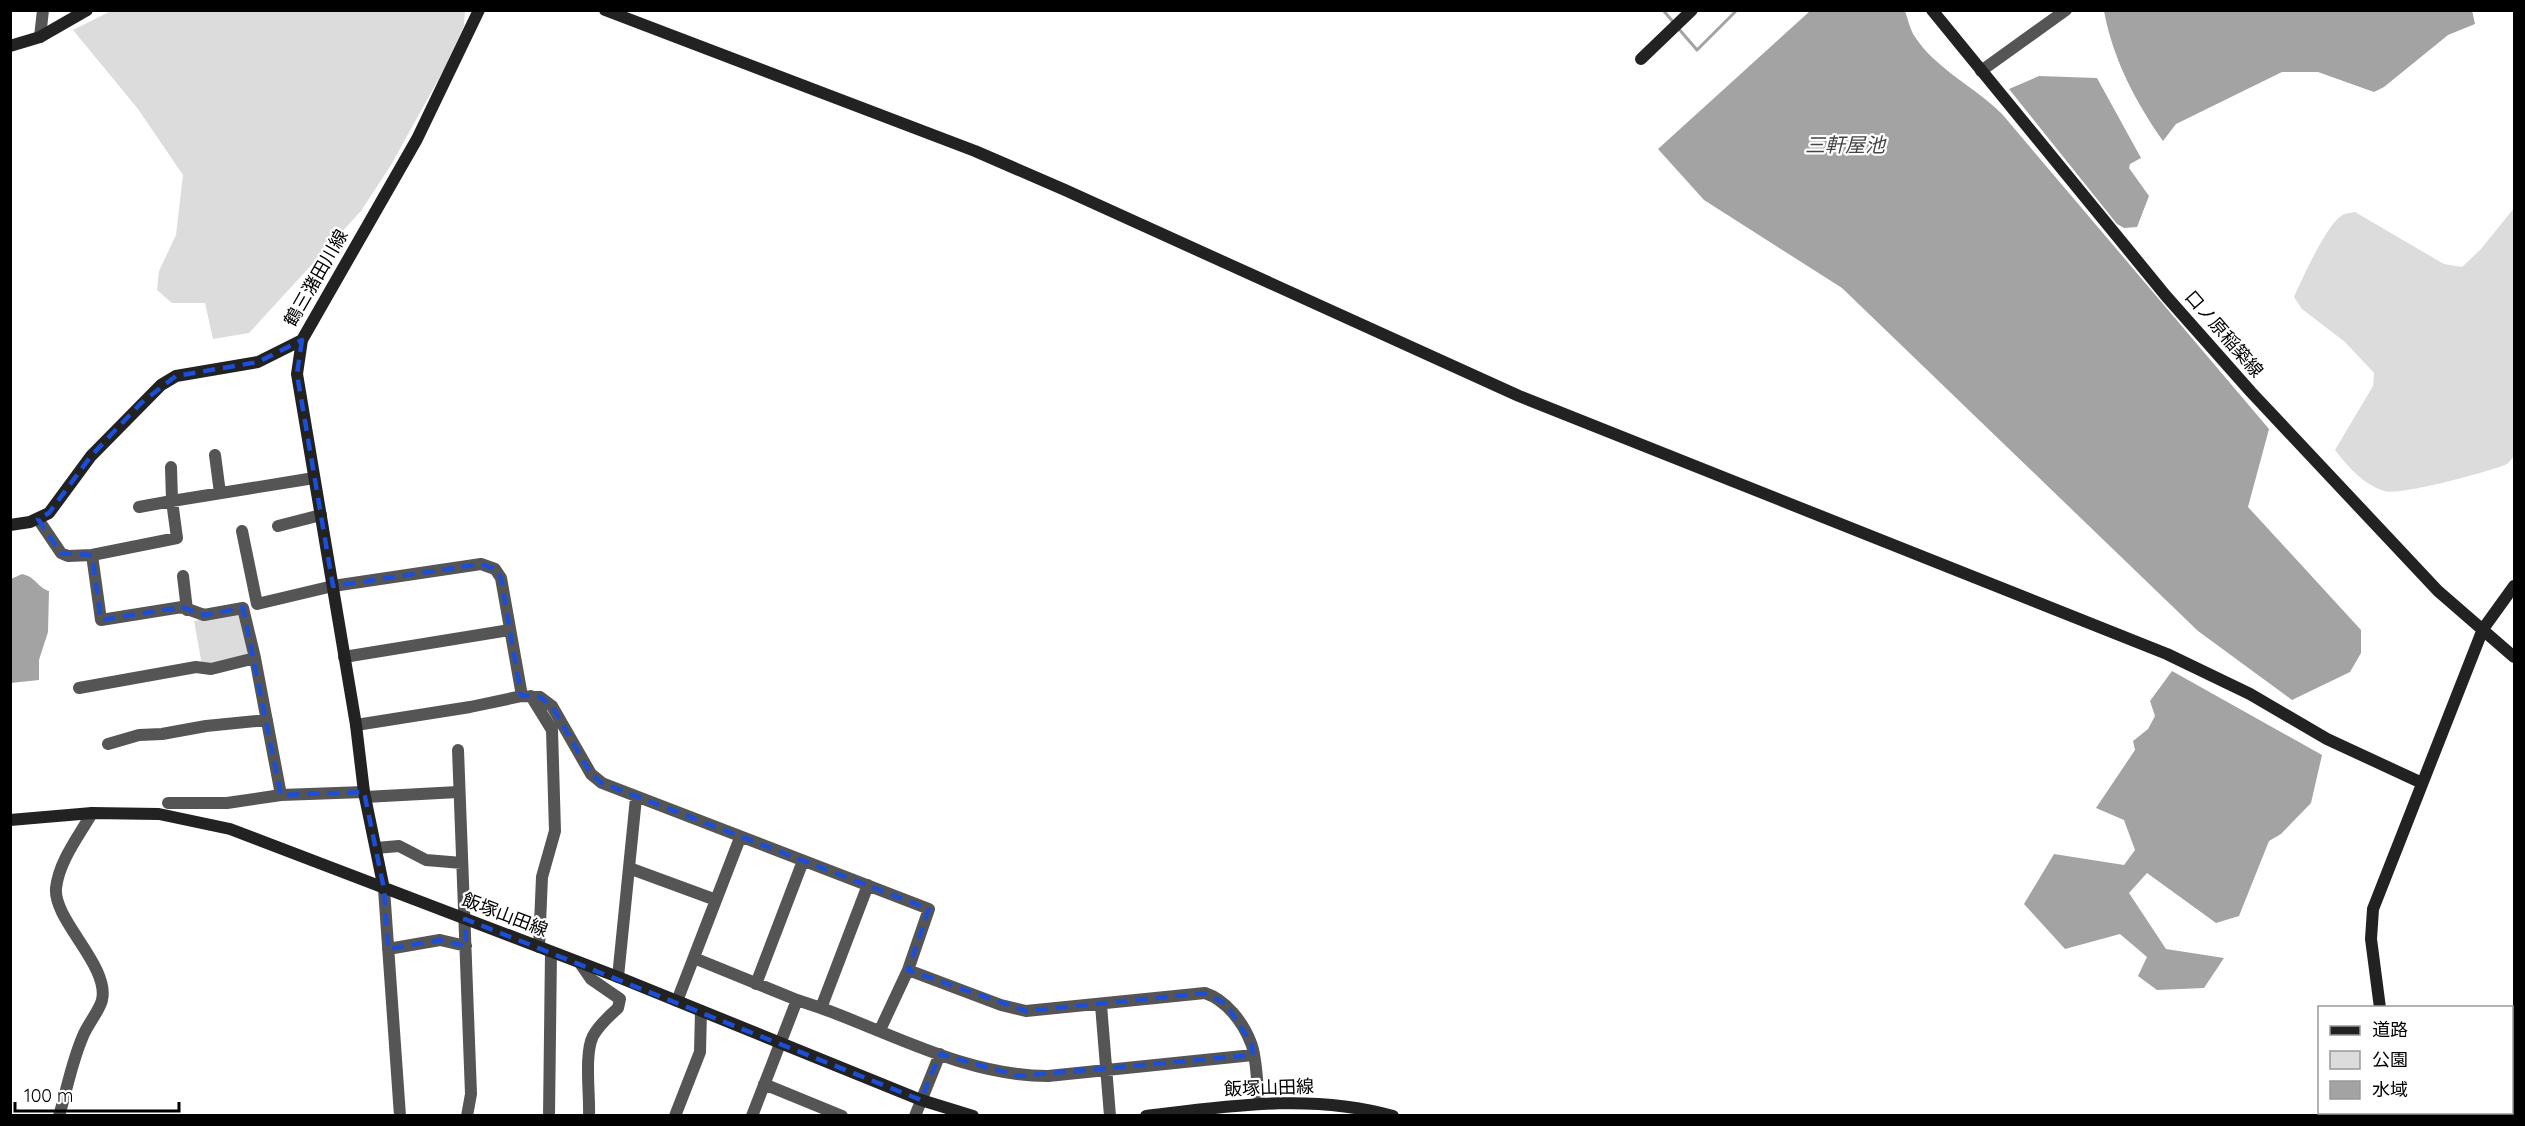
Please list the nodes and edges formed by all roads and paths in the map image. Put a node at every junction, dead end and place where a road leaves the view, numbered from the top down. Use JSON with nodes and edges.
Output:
{"nodes":[{"id":1,"x":43,"y":10,"type":"edge"},
{"id":2,"x":87,"y":10,"type":"edge"},
{"id":3,"x":479,"y":10,"type":"edge"},
{"id":4,"x":605,"y":10,"type":"edge"},
{"id":5,"x":1692,"y":10,"type":"edge"},
{"id":6,"x":1932,"y":10,"type":"edge"},
{"id":7,"x":2066,"y":10,"type":"edge"},
{"id":8,"x":40,"y":37,"type":"junction"},
{"id":9,"x":10,"y":46,"type":"edge"},
{"id":10,"x":1641,"y":59,"type":"dead end"},
{"id":11,"x":1981,"y":71,"type":"junction"},
{"id":12,"x":302,"y":340,"type":"junction"},
{"id":13,"x":214,"y":455,"type":"dead end"},
{"id":14,"x":171,"y":467,"type":"dead end"},
{"id":15,"x":314,"y":478,"type":"junction"},
{"id":16,"x":220,"y":493,"type":"junction"},
{"id":17,"x":172,"y":501,"type":"junction"},
{"id":18,"x":139,"y":507,"type":"dead end"},
{"id":19,"x":321,"y":515,"type":"junction"},
{"id":20,"x":38,"y":519,"type":"junction"},
{"id":21,"x":10,"y":525,"type":"edge"},
{"id":22,"x":278,"y":526,"type":"dead end"},
{"id":23,"x":242,"y":531,"type":"dead end"},
{"id":24,"x":92,"y":555,"type":"junction"},
{"id":25,"x":183,"y":576,"type":"dead end"},
{"id":26,"x":333,"y":586,"type":"junction"},
{"id":27,"x":2514,"y":586,"type":"edge"},
{"id":28,"x":187,"y":610,"type":"junction"},
{"id":29,"x":2483,"y":629,"type":"junction"},
{"id":30,"x":510,"y":630,"type":"junction"},
{"id":31,"x":344,"y":657,"type":"junction"},
{"id":32,"x":2514,"y":657,"type":"edge"},
{"id":33,"x":255,"y":658,"type":"junction"},
{"id":34,"x":79,"y":688,"type":"dead end"},
{"id":35,"x":526,"y":696,"type":"junction"},
{"id":36,"x":267,"y":720,"type":"junction"},
{"id":37,"x":356,"y":725,"type":"junction"},
{"id":38,"x":108,"y":744,"type":"dead end"},
{"id":39,"x":458,"y":750,"type":"dead end"},
{"id":40,"x":2422,"y":783,"type":"junction"},
{"id":41,"x":458,"y":792,"type":"junction"},
{"id":42,"x":364,"y":794,"type":"junction"},
{"id":43,"x":281,"y":795,"type":"junction"},
{"id":44,"x":636,"y":798,"type":"junction"},
{"id":45,"x":168,"y":803,"type":"dead end"},
{"id":46,"x":92,"y":813,"type":"junction"},
{"id":47,"x":10,"y":820,"type":"edge"},
{"id":48,"x":740,"y":837,"type":"junction"},
{"id":49,"x":376,"y":848,"type":"junction"},
{"id":50,"x":803,"y":861,"type":"junction"},
{"id":51,"x":462,"y":863,"type":"junction"},
{"id":52,"x":629,"y":868,"type":"junction"},
{"id":53,"x":868,"y":885,"type":"junction"},
{"id":54,"x":384,"y":888,"type":"junction"},
{"id":55,"x":716,"y":900,"type":"junction"},
{"id":56,"x":465,"y":919,"type":"junction"},
{"id":57,"x":466,"y":946,"type":"junction"},
{"id":58,"x":388,"y":949,"type":"junction"},
{"id":59,"x":545,"y":950,"type":"junction"},
{"id":60,"x":694,"y":958,"type":"junction"},
{"id":61,"x":580,"y":963,"type":"junction"},
{"id":62,"x":908,"y":970,"type":"junction"},
{"id":63,"x":618,"y":977,"type":"junction"},
{"id":64,"x":756,"y":984,"type":"junction"},
{"id":65,"x":797,"y":1000,"type":"junction"},
{"id":66,"x":677,"y":1001,"type":"junction"},
{"id":67,"x":1101,"y":1005,"type":"junction"},
{"id":68,"x":2380,"y":1006,"type":"edge"},
{"id":69,"x":821,"y":1008,"type":"junction"},
{"id":70,"x":701,"y":1011,"type":"junction"},
{"id":71,"x":880,"y":1030,"type":"junction"},
{"id":72,"x":780,"y":1042,"type":"junction"},
{"id":73,"x":940,"y":1054,"type":"junction"},
{"id":74,"x":1253,"y":1056,"type":"junction"},
{"id":75,"x":1105,"y":1071,"type":"junction"},
{"id":76,"x":764,"y":1084,"type":"junction"},
{"id":77,"x":921,"y":1100,"type":"junction"},
{"id":78,"x":1259,"y":1103,"type":"junction"},
{"id":79,"x":592,"y":1114,"type":"edge"},
{"id":80,"x":60,"y":1116,"type":"edge"},
{"id":81,"x":400,"y":1116,"type":"edge"},
{"id":82,"x":467,"y":1116,"type":"edge"},
{"id":83,"x":549,"y":1116,"type":"edge"},
{"id":84,"x":675,"y":1116,"type":"edge"},
{"id":85,"x":752,"y":1116,"type":"edge"},
{"id":86,"x":842,"y":1116,"type":"edge"},
{"id":87,"x":915,"y":1116,"type":"edge"},
{"id":88,"x":973,"y":1116,"type":"edge"},
{"id":89,"x":1110,"y":1116,"type":"edge"},
{"id":90,"x":1146,"y":1116,"type":"edge"},
{"id":91,"x":1393,"y":1116,"type":"edge"}],
"edges":[{"from":1,"to":8,"type":"street"},
{"from":2,"to":8,"type":"street"},
{"from":3,"to":12,"type":"street","name":"鶴三潴田川線"},
{"from":4,"to":40,"type":"street"},
{"from":5,"to":10,"type":"street"},
{"from":6,"to":11,"type":"street","name":"口ノ原稲築線"},
{"from":7,"to":11,"type":"street"},
{"from":8,"to":9,"type":"street"},
{"from":11,"to":29,"type":"street","name":"口ノ原稲築線"},
{"from":12,"to":15,"type":"street"},
{"from":12,"to":20,"type":"street","name":"鶴三潴田川線"},
{"from":13,"to":16,"type":"street"},
{"from":14,"to":17,"type":"street"},
{"from":15,"to":16,"type":"street"},
{"from":15,"to":19,"type":"street"},
{"from":16,"to":17,"type":"street"},
{"from":17,"to":18,"type":"street"},
{"from":17,"to":24,"type":"street"},
{"from":19,"to":22,"type":"street"},
{"from":19,"to":26,"type":"street"},
{"from":20,"to":21,"type":"street","name":"鶴三潴田川線"},
{"from":20,"to":24,"type":"street"},
{"from":23,"to":26,"type":"street"},
{"from":24,"to":28,"type":"street"},
{"from":25,"to":28,"type":"street"},
{"from":26,"to":30,"type":"street"},
{"from":26,"to":31,"type":"street"},
{"from":27,"to":29,"type":"street"},
{"from":28,"to":33,"type":"street"},
{"from":29,"to":32,"type":"street","name":"口ノ原稲築線"},
{"from":29,"to":40,"type":"street"},
{"from":30,"to":31,"type":"street"},
{"from":30,"to":35,"type":"street"},
{"from":31,"to":37,"type":"street"},
{"from":33,"to":34,"type":"street"},
{"from":33,"to":36,"type":"street"},
{"from":35,"to":37,"type":"street"},
{"from":35,"to":44,"type":"street"},
{"from":35,"to":59,"type":"street"},
{"from":36,"to":38,"type":"street"},
{"from":36,"to":43,"type":"street"},
{"from":37,"to":42,"type":"street"},
{"from":39,"to":41,"type":"street"},
{"from":40,"to":68,"type":"street"},
{"from":41,"to":42,"type":"street"},
{"from":41,"to":51,"type":"street"},
{"from":42,"to":43,"type":"street"},
{"from":42,"to":49,"type":"street"},
{"from":43,"to":45,"type":"street"},
{"from":44,"to":48,"type":"street"},
{"from":44,"to":52,"type":"street"},
{"from":46,"to":47,"type":"street","name":"飯塚山田線"},
{"from":46,"to":54,"type":"street","name":"飯塚山田線"},
{"from":46,"to":80,"type":"street"},
{"from":48,"to":50,"type":"street"},
{"from":48,"to":55,"type":"street"},
{"from":49,"to":51,"type":"street"},
{"from":49,"to":54,"type":"street"},
{"from":50,"to":53,"type":"street"},
{"from":50,"to":64,"type":"street"},
{"from":51,"to":56,"type":"street"},
{"from":52,"to":55,"type":"street"},
{"from":52,"to":63,"type":"street"},
{"from":53,"to":62,"type":"street"},
{"from":53,"to":69,"type":"street"},
{"from":54,"to":56,"type":"street","name":"飯塚山田線"},
{"from":54,"to":58,"type":"street"},
{"from":55,"to":60,"type":"street"},
{"from":56,"to":57,"type":"street"},
{"from":56,"to":59,"type":"street","name":"飯塚山田線"},
{"from":57,"to":58,"type":"street"},
{"from":57,"to":82,"type":"street"},
{"from":58,"to":81,"type":"street"},
{"from":59,"to":61,"type":"street","name":"飯塚山田線"},
{"from":59,"to":83,"type":"street"},
{"from":60,"to":64,"type":"street"},
{"from":60,"to":66,"type":"street"},
{"from":61,"to":63,"type":"street","name":"飯塚山田線"},
{"from":61,"to":79,"type":"street"},
{"from":62,"to":67,"type":"street"},
{"from":62,"to":71,"type":"street"},
{"from":63,"to":66,"type":"street","name":"飯塚山田線"},
{"from":64,"to":65,"type":"street"},
{"from":65,"to":69,"type":"street"},
{"from":65,"to":72,"type":"street"},
{"from":66,"to":70,"type":"street","name":"飯塚山田線"},
{"from":67,"to":74,"type":"street"},
{"from":67,"to":75,"type":"street"},
{"from":69,"to":71,"type":"street"},
{"from":70,"to":72,"type":"street","name":"飯塚山田線"},
{"from":70,"to":84,"type":"street"},
{"from":71,"to":73,"type":"street"},
{"from":72,"to":76,"type":"street"},
{"from":72,"to":77,"type":"street","name":"飯塚山田線"},
{"from":73,"to":75,"type":"street"},
{"from":73,"to":77,"type":"street"},
{"from":74,"to":75,"type":"street"},
{"from":74,"to":78,"type":"street"},
{"from":75,"to":89,"type":"street"},
{"from":76,"to":85,"type":"street"},
{"from":76,"to":86,"type":"street"},
{"from":77,"to":87,"type":"street"},
{"from":77,"to":88,"type":"street","name":"飯塚山田線"},
{"from":78,"to":90,"type":"street","name":"飯塚山田線"},
{"from":78,"to":91,"type":"street","name":"飯塚山田線"}]}
